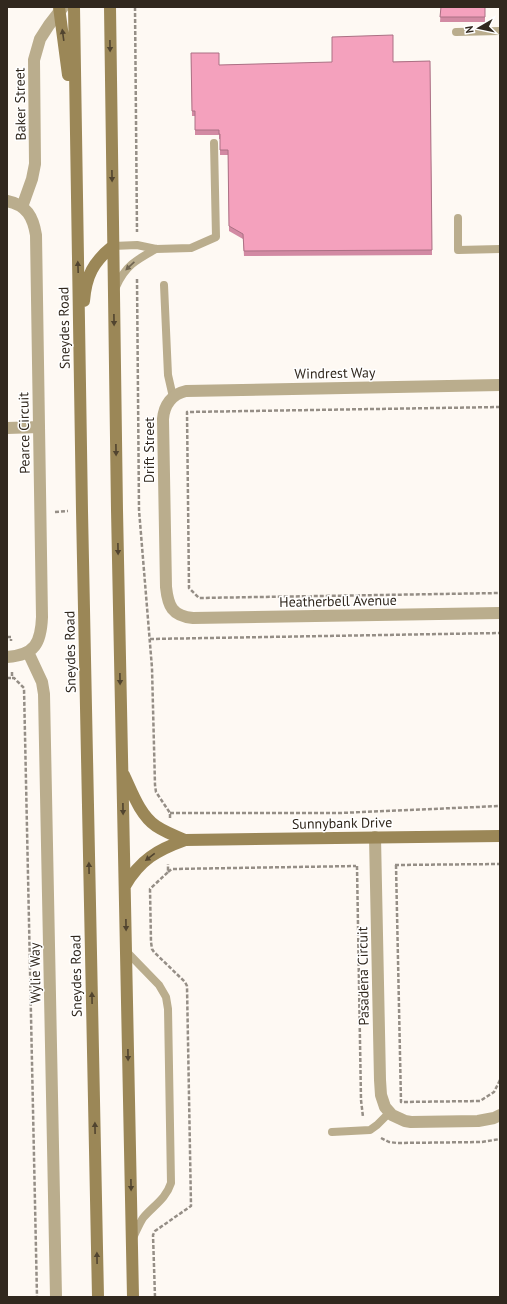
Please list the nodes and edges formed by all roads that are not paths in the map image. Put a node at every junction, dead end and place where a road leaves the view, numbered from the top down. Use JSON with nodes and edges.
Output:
{"nodes":[{"id":1,"x":74,"y":7,"type":"edge"},
{"id":2,"x":110,"y":7,"type":"edge"},
{"id":3,"x":60,"y":8,"type":"edge"},
{"id":4,"x":500,"y":31,"type":"edge"},
{"id":5,"x":456,"y":32,"type":"dead end"},
{"id":6,"x":75,"y":130,"type":"junction"},
{"id":7,"x":214,"y":143,"type":"dead end"},
{"id":8,"x":7,"y":201,"type":"edge"},
{"id":9,"x":22,"y":207,"type":"junction"},
{"id":10,"x":458,"y":218,"type":"dead end"},
{"id":11,"x":113,"y":246,"type":"junction"},
{"id":12,"x":500,"y":249,"type":"edge"},
{"id":13,"x":156,"y":250,"type":"junction"},
{"id":14,"x":164,"y":285,"type":"dead end"},
{"id":15,"x":114,"y":293,"type":"junction"},
{"id":16,"x":80,"y":348,"type":"junction"},
{"id":17,"x":500,"y":385,"type":"edge"},
{"id":18,"x":173,"y":397,"type":"junction"},
{"id":19,"x":7,"y":428,"type":"edge"},
{"id":20,"x":39,"y":428,"type":"junction"},
{"id":21,"x":500,"y":613,"type":"edge"},
{"id":22,"x":178,"y":614,"type":"joint"},
{"id":23,"x":28,"y":652,"type":"junction"},
{"id":24,"x":9,"y":657,"type":"edge"},
{"id":25,"x":122,"y":770,"type":"junction"},
{"id":26,"x":500,"y":836,"type":"edge"},
{"id":27,"x":375,"y":838,"type":"junction"},
{"id":28,"x":185,"y":840,"type":"junction"},
{"id":29,"x":125,"y":886,"type":"junction"},
{"id":30,"x":126,"y":952,"type":"junction"},
{"id":31,"x":389,"y":1113,"type":"junction"},
{"id":32,"x":500,"y":1115,"type":"edge"},
{"id":33,"x":332,"y":1132,"type":"dead end"},
{"id":34,"x":132,"y":1241,"type":"junction"},
{"id":35,"x":56,"y":1297,"type":"edge"},
{"id":36,"x":98,"y":1297,"type":"edge"},
{"id":37,"x":133,"y":1297,"type":"edge"}],
"edges":[{"from":1,"to":6,"type":"main road","name":"Sneydes Road"},
{"from":2,"to":11,"type":"main road","one_way":true},
{"from":6,"to":3,"type":"main road","one_way":true},
{"from":3,"to":9,"type":"street","name":"Baker Street"},
{"from":4,"to":5,"type":"lane"},
{"from":16,"to":6,"type":"main road","name":"Sneydes Road","one_way":true},
{"from":7,"to":13,"type":"lane"},
{"from":8,"to":9,"type":"street"},
{"from":9,"to":20,"type":"street","name":"Pearce Circuit"},
{"from":10,"to":12,"type":"lane"},
{"from":11,"to":13,"type":"lane"},
{"from":11,"to":15,"type":"main road"},
{"from":11,"to":16,"type":"main road"},
{"from":13,"to":15,"type":"lane","one_way":true},
{"from":14,"to":18,"type":"lane"},
{"from":15,"to":25,"type":"main road","one_way":true},
{"from":36,"to":16,"type":"main road","name":"Sneydes Road","one_way":true},
{"from":17,"to":18,"type":"street","name":"Windrest Way"},
{"from":18,"to":22,"type":"street","name":"Drift Street"},
{"from":19,"to":20,"type":"street"},
{"from":20,"to":23,"type":"street","name":"Pearce Circuit"},
{"from":21,"to":22,"type":"street","name":"Heatherbell Avenue"},
{"from":23,"to":24,"type":"street"},
{"from":23,"to":35,"type":"street","name":"Wylie Way"},
{"from":25,"to":28,"type":"main road","name":"Sunnybank Drive"},
{"from":25,"to":29,"type":"main road","one_way":true},
{"from":26,"to":27,"type":"main road","name":"Sunnybank Drive"},
{"from":27,"to":28,"type":"main road","name":"Sunnybank Drive"},
{"from":27,"to":31,"type":"street","name":"Pasadena Circuit"},
{"from":28,"to":29,"type":"main road","name":"Sunnybank Drive","one_way":true},
{"from":29,"to":30,"type":"main road","one_way":true},
{"from":30,"to":34,"type":"main road","one_way":true},
{"from":30,"to":34,"type":"lane"},
{"from":31,"to":32,"type":"street"},
{"from":31,"to":33,"type":"lane"},
{"from":34,"to":37,"type":"main road"}]}
